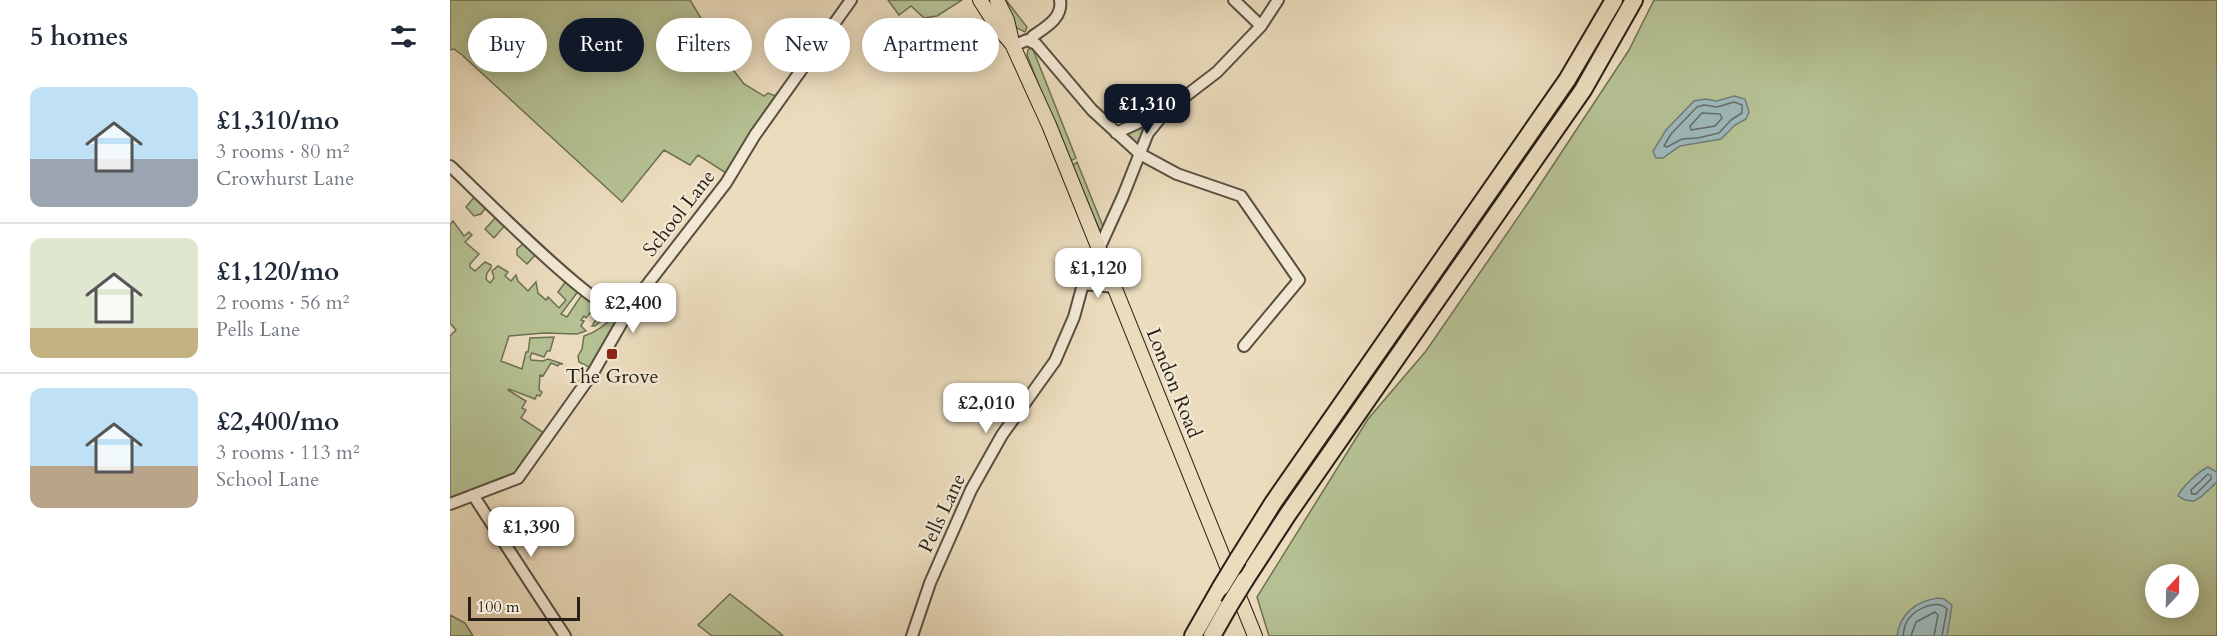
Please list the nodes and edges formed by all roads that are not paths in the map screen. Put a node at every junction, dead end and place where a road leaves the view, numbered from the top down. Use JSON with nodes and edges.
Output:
{"nodes":[{"id":1,"x":851,"y":0,"type":"edge"},
{"id":2,"x":980,"y":0,"type":"edge"},
{"id":3,"x":997,"y":0,"type":"edge"},
{"id":4,"x":1060,"y":0,"type":"edge"},
{"id":5,"x":1234,"y":0,"type":"edge"},
{"id":6,"x":1278,"y":0,"type":"edge"},
{"id":7,"x":1614,"y":0,"type":"edge"},
{"id":8,"x":1634,"y":0,"type":"edge"},
{"id":9,"x":1261,"y":26,"type":"junction"},
{"id":10,"x":1031,"y":40,"type":"junction"},
{"id":11,"x":1013,"y":46,"type":"junction"},
{"id":12,"x":1166,"y":111,"type":"junction"},
{"id":13,"x":1116,"y":133,"type":"junction"},
{"id":14,"x":1140,"y":154,"type":"junction"},
{"id":15,"x":450,"y":166,"type":"edge"},
{"id":16,"x":1099,"y":249,"type":"junction"},
{"id":17,"x":1083,"y":284,"type":"junction"},
{"id":18,"x":1115,"y":286,"type":"junction"},
{"id":19,"x":633,"y":303,"type":"junction"},
{"id":20,"x":1244,"y":346,"type":"dead end"},
{"id":21,"x":473,"y":495,"type":"junction"},
{"id":22,"x":450,"y":504,"type":"edge"},
{"id":23,"x":565,"y":636,"type":"edge"},
{"id":24,"x":912,"y":636,"type":"edge"},
{"id":25,"x":1192,"y":636,"type":"edge"},
{"id":26,"x":1212,"y":636,"type":"edge"},
{"id":27,"x":1255,"y":636,"type":"edge"}],
"edges":[{"from":1,"to":19,"type":"street","name":"School Lane"},
{"from":2,"to":11,"type":"main road","name":"London Road"},
{"from":3,"to":11,"type":"main road","name":"London Road"},
{"from":4,"to":10,"type":"street"},
{"from":5,"to":9,"type":"street"},
{"from":6,"to":9,"type":"street"},
{"from":7,"to":25,"type":"highway","bridge":true},
{"from":8,"to":26,"type":"highway","bridge":true},
{"from":9,"to":12,"type":"street"},
{"from":10,"to":11,"type":"street"},
{"from":10,"to":13,"type":"street"},
{"from":11,"to":16,"type":"main road","name":"London Road"},
{"from":12,"to":13,"type":"street"},
{"from":12,"to":14,"type":"street","name":"Pells Lane"},
{"from":13,"to":14,"type":"street"},
{"from":14,"to":16,"type":"street","name":"Pells Lane"},
{"from":14,"to":20,"type":"street"},
{"from":15,"to":19,"type":"street"},
{"from":16,"to":17,"type":"street","name":"Pells Lane"},
{"from":16,"to":18,"type":"main road","name":"London Road"},
{"from":17,"to":18,"type":"street"},
{"from":17,"to":24,"type":"street","name":"Pells Lane"},
{"from":18,"to":27,"type":"main road","name":"London Road"},
{"from":19,"to":21,"type":"street","name":"School Lane"},
{"from":21,"to":22,"type":"street","name":"School Lane"},
{"from":21,"to":23,"type":"street"}]}
